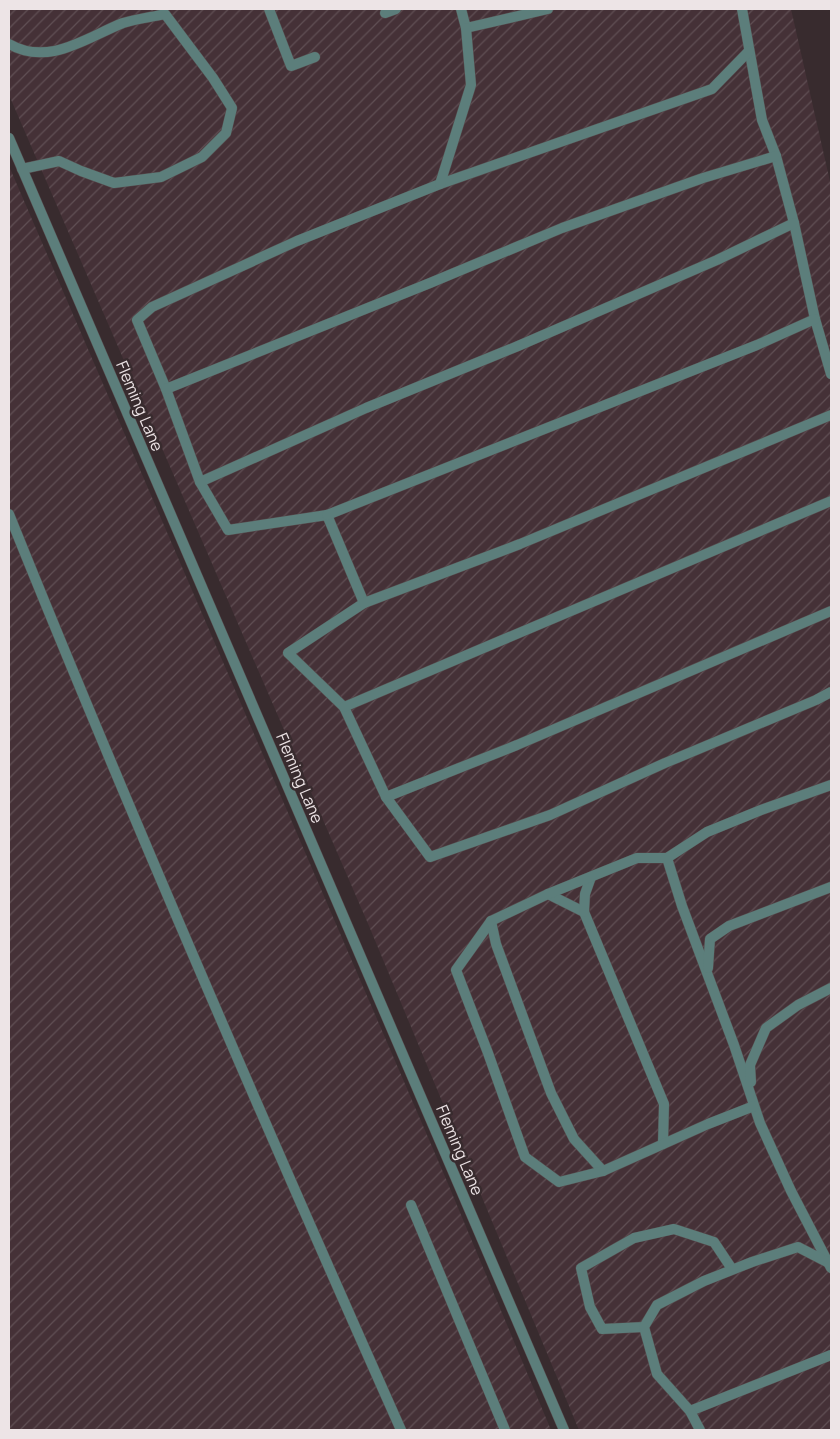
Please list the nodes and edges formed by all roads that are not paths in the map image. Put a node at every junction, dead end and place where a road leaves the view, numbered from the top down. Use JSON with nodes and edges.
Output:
{"nodes":[{"id":1,"x":269,"y":9,"type":"edge"},
{"id":2,"x":396,"y":9,"type":"edge"},
{"id":3,"x":461,"y":9,"type":"edge"},
{"id":4,"x":548,"y":9,"type":"edge"},
{"id":5,"x":742,"y":9,"type":"edge"},
{"id":6,"x":385,"y":13,"type":"dead end"},
{"id":7,"x":466,"y":28,"type":"junction"},
{"id":8,"x":9,"y":44,"type":"edge"},
{"id":9,"x":748,"y":51,"type":"junction"},
{"id":10,"x":315,"y":57,"type":"dead end"},
{"id":11,"x":9,"y":138,"type":"edge"},
{"id":12,"x":776,"y":156,"type":"junction"},
{"id":13,"x":22,"y":169,"type":"junction"},
{"id":14,"x":440,"y":184,"type":"junction"},
{"id":15,"x":794,"y":223,"type":"junction"},
{"id":16,"x":815,"y":319,"type":"junction"},
{"id":17,"x":831,"y":374,"type":"edge"},
{"id":18,"x":166,"y":389,"type":"junction"},
{"id":19,"x":831,"y":415,"type":"edge"},
{"id":20,"x":200,"y":482,"type":"junction"},
{"id":21,"x":831,"y":501,"type":"edge"},
{"id":22,"x":9,"y":514,"type":"edge"},
{"id":23,"x":327,"y":516,"type":"junction"},
{"id":24,"x":364,"y":603,"type":"junction"},
{"id":25,"x":831,"y":611,"type":"edge"},
{"id":26,"x":831,"y":692,"type":"edge"},
{"id":27,"x":344,"y":707,"type":"junction"},
{"id":28,"x":831,"y":785,"type":"edge"},
{"id":29,"x":386,"y":797,"type":"junction"},
{"id":30,"x":667,"y":858,"type":"junction"},
{"id":31,"x":591,"y":877,"type":"junction"},
{"id":32,"x":831,"y":887,"type":"edge"},
{"id":33,"x":548,"y":894,"type":"junction"},
{"id":34,"x":584,"y":912,"type":"junction"},
{"id":35,"x":491,"y":921,"type":"junction"},
{"id":36,"x":708,"y":972,"type":"junction"},
{"id":37,"x":831,"y":988,"type":"edge"},
{"id":38,"x":753,"y":1102,"type":"junction"},
{"id":39,"x":663,"y":1144,"type":"junction"},
{"id":40,"x":603,"y":1171,"type":"junction"},
{"id":41,"x":411,"y":1205,"type":"dead end"},
{"id":42,"x":830,"y":1265,"type":"edge"},
{"id":43,"x":732,"y":1269,"type":"junction"},
{"id":44,"x":644,"y":1326,"type":"junction"},
{"id":45,"x":831,"y":1354,"type":"edge"},
{"id":46,"x":690,"y":1411,"type":"junction"},
{"id":47,"x":401,"y":1430,"type":"edge"},
{"id":48,"x":505,"y":1430,"type":"edge"},
{"id":49,"x":564,"y":1430,"type":"edge"},
{"id":50,"x":700,"y":1430,"type":"edge"}],
"edges":[{"from":1,"to":10,"type":"lane"},
{"from":2,"to":6,"type":"lane"},
{"from":3,"to":7,"type":"lane"},
{"from":4,"to":7,"type":"lane"},
{"from":5,"to":9,"type":"lane"},
{"from":7,"to":14,"type":"lane"},
{"from":8,"to":13,"type":"lane"},
{"from":9,"to":12,"type":"lane"},
{"from":9,"to":14,"type":"lane"},
{"from":11,"to":13,"type":"lane","name":"Fleming Lane"},
{"from":12,"to":15,"type":"lane"},
{"from":12,"to":18,"type":"lane"},
{"from":13,"to":49,"type":"lane","name":"Fleming Lane"},
{"from":14,"to":18,"type":"lane"},
{"from":15,"to":16,"type":"lane"},
{"from":15,"to":20,"type":"lane"},
{"from":16,"to":17,"type":"lane"},
{"from":16,"to":23,"type":"lane"},
{"from":18,"to":20,"type":"lane"},
{"from":19,"to":24,"type":"lane"},
{"from":20,"to":23,"type":"lane"},
{"from":21,"to":27,"type":"lane"},
{"from":22,"to":47,"type":"lane"},
{"from":23,"to":24,"type":"lane"},
{"from":24,"to":27,"type":"lane"},
{"from":25,"to":29,"type":"lane"},
{"from":26,"to":29,"type":"lane"},
{"from":27,"to":29,"type":"lane"},
{"from":28,"to":30,"type":"lane"},
{"from":30,"to":31,"type":"lane"},
{"from":30,"to":36,"type":"lane"},
{"from":31,"to":33,"type":"lane"},
{"from":31,"to":34,"type":"lane"},
{"from":32,"to":36,"type":"lane"},
{"from":33,"to":34,"type":"lane"},
{"from":33,"to":35,"type":"lane"},
{"from":34,"to":39,"type":"lane"},
{"from":35,"to":40,"type":"lane"},
{"from":35,"to":40,"type":"lane"},
{"from":36,"to":38,"type":"lane"},
{"from":37,"to":38,"type":"lane"},
{"from":38,"to":39,"type":"lane"},
{"from":38,"to":42,"type":"lane"},
{"from":39,"to":40,"type":"lane"},
{"from":41,"to":48,"type":"lane"},
{"from":42,"to":43,"type":"lane"},
{"from":43,"to":44,"type":"lane"},
{"from":43,"to":44,"type":"lane"},
{"from":44,"to":46,"type":"lane"},
{"from":45,"to":46,"type":"lane"},
{"from":46,"to":50,"type":"lane"}]}
